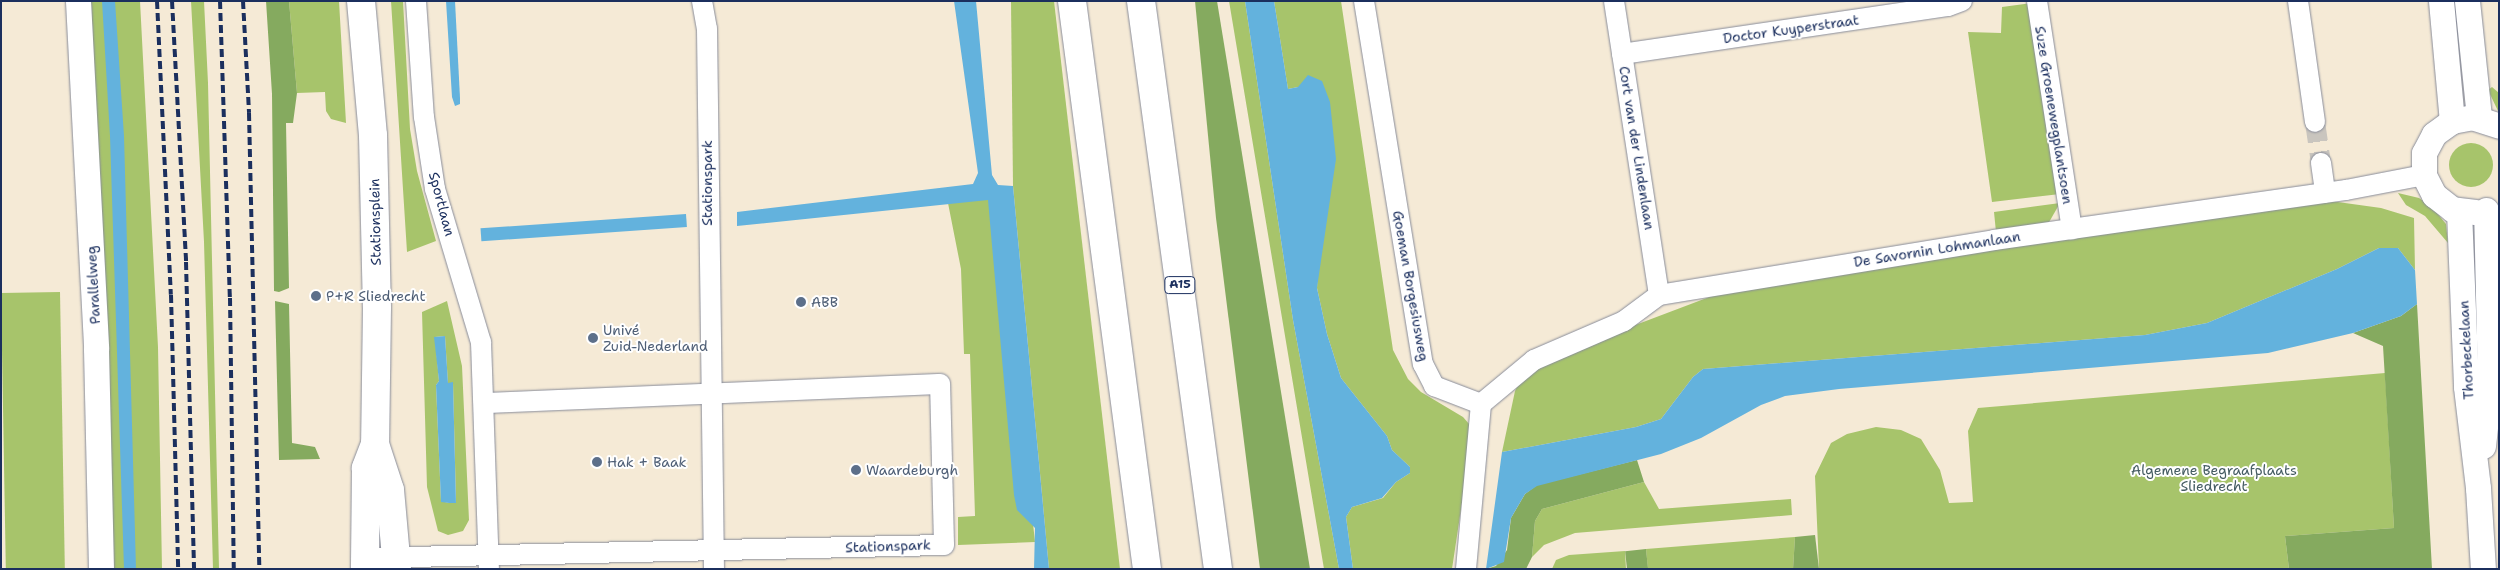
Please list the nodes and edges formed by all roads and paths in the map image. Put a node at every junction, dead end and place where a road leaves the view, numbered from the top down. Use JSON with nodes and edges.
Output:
{"nodes":[{"id":1,"x":78,"y":1,"type":"edge"},
{"id":2,"x":361,"y":1,"type":"edge"},
{"id":3,"x":416,"y":1,"type":"edge"},
{"id":4,"x":702,"y":1,"type":"edge"},
{"id":5,"x":1072,"y":1,"type":"edge"},
{"id":6,"x":1141,"y":1,"type":"edge"},
{"id":7,"x":1364,"y":1,"type":"edge"},
{"id":8,"x":1614,"y":1,"type":"edge"},
{"id":9,"x":2037,"y":1,"type":"edge"},
{"id":10,"x":2298,"y":1,"type":"edge"},
{"id":11,"x":2441,"y":1,"type":"edge"},
{"id":12,"x":2466,"y":1,"type":"edge"},
{"id":13,"x":1960,"y":3,"type":"edge"},
{"id":14,"x":1622,"y":54,"type":"junction"},
{"id":15,"x":2452,"y":121,"type":"junction"},
{"id":16,"x":2315,"y":122,"type":"tunnel mouth"},
{"id":17,"x":2489,"y":122,"type":"edge"},
{"id":18,"x":2321,"y":164,"type":"tunnel mouth"},
{"id":19,"x":2424,"y":175,"type":"junction"},
{"id":20,"x":2325,"y":193,"type":"junction"},
{"id":21,"x":2492,"y":207,"type":"edge"},
{"id":22,"x":2459,"y":211,"type":"junction"},
{"id":23,"x":2072,"y":229,"type":"junction"},
{"id":24,"x":1658,"y":295,"type":"junction"},
{"id":25,"x":712,"y":394,"type":"junction"},
{"id":26,"x":485,"y":403,"type":"junction"},
{"id":27,"x":1481,"y":404,"type":"junction"},
{"id":28,"x":375,"y":444,"type":"junction"},
{"id":29,"x":2478,"y":488,"type":"junction"},
{"id":30,"x":714,"y":560,"type":"edge"},
{"id":31,"x":489,"y":561,"type":"edge"},
{"id":32,"x":365,"y":563,"type":"edge"},
{"id":33,"x":398,"y":563,"type":"edge"},
{"id":34,"x":101,"y":569,"type":"edge"},
{"id":35,"x":1146,"y":569,"type":"edge"},
{"id":36,"x":1218,"y":569,"type":"edge"},
{"id":37,"x":1466,"y":569,"type":"edge"},
{"id":38,"x":2483,"y":569,"type":"edge"}],
"edges":[{"from":1,"to":34,"type":"street","name":"Parallelweg"},
{"from":2,"to":28,"type":"main road","name":"Stationsplein"},
{"from":3,"to":26,"type":"street","name":"Sportlaan"},
{"from":4,"to":25,"type":"street","name":"Stationspark"},
{"from":5,"to":35,"type":"main road"},
{"from":6,"to":36,"type":"main road","number":"A15"},
{"from":7,"to":27,"type":"street","name":"Goeman Borgesiusweg"},
{"from":8,"to":14,"type":"street","name":"Cort van der Lindenlaan"},
{"from":9,"to":23,"type":"street","name":"Suze Groenewegplantsoen"},
{"from":10,"to":16,"type":"street"},
{"from":11,"to":15,"type":"street"},
{"from":12,"to":17,"type":"street"},
{"from":13,"to":14,"type":"street","name":"Doctor Kuyperstraat"},
{"from":14,"to":24,"type":"street","name":"Cort van der Lindenlaan"},
{"from":15,"to":17,"type":"street"},
{"from":15,"to":19,"type":"street"},
{"from":18,"to":20,"type":"street"},
{"from":19,"to":20,"type":"street","name":"De Savornin Lohmanlaan"},
{"from":19,"to":22,"type":"street"},
{"from":20,"to":23,"type":"street","name":"De Savornin Lohmanlaan"},
{"from":21,"to":22,"type":"street"},
{"from":21,"to":29,"type":"street","name":"Thorbeckelaan"},
{"from":22,"to":29,"type":"street","name":"Thorbeckelaan"},
{"from":23,"to":24,"type":"street","name":"De Savornin Lohmanlaan"},
{"from":24,"to":27,"type":"street","name":"De Savornin Lohmanlaan"},
{"from":25,"to":26,"type":"street","name":"Stationspark"},
{"from":25,"to":30,"type":"street","name":"Stationspark"},
{"from":25,"to":30,"type":"street","name":"Stationspark"},
{"from":26,"to":31,"type":"street"},
{"from":27,"to":37,"type":"street"},
{"from":28,"to":32,"type":"main road","name":"Stationsplein"},
{"from":28,"to":33,"type":"main road","name":"Stationsplein"},
{"from":29,"to":38,"type":"street","name":"Thorbeckelaan"},
{"from":30,"to":31,"type":"street","name":"Stationspark"},
{"from":31,"to":33,"type":"street","name":"Stationspark"},
{"from":32,"to":33,"type":"street","name":"Stationspark"}]}
